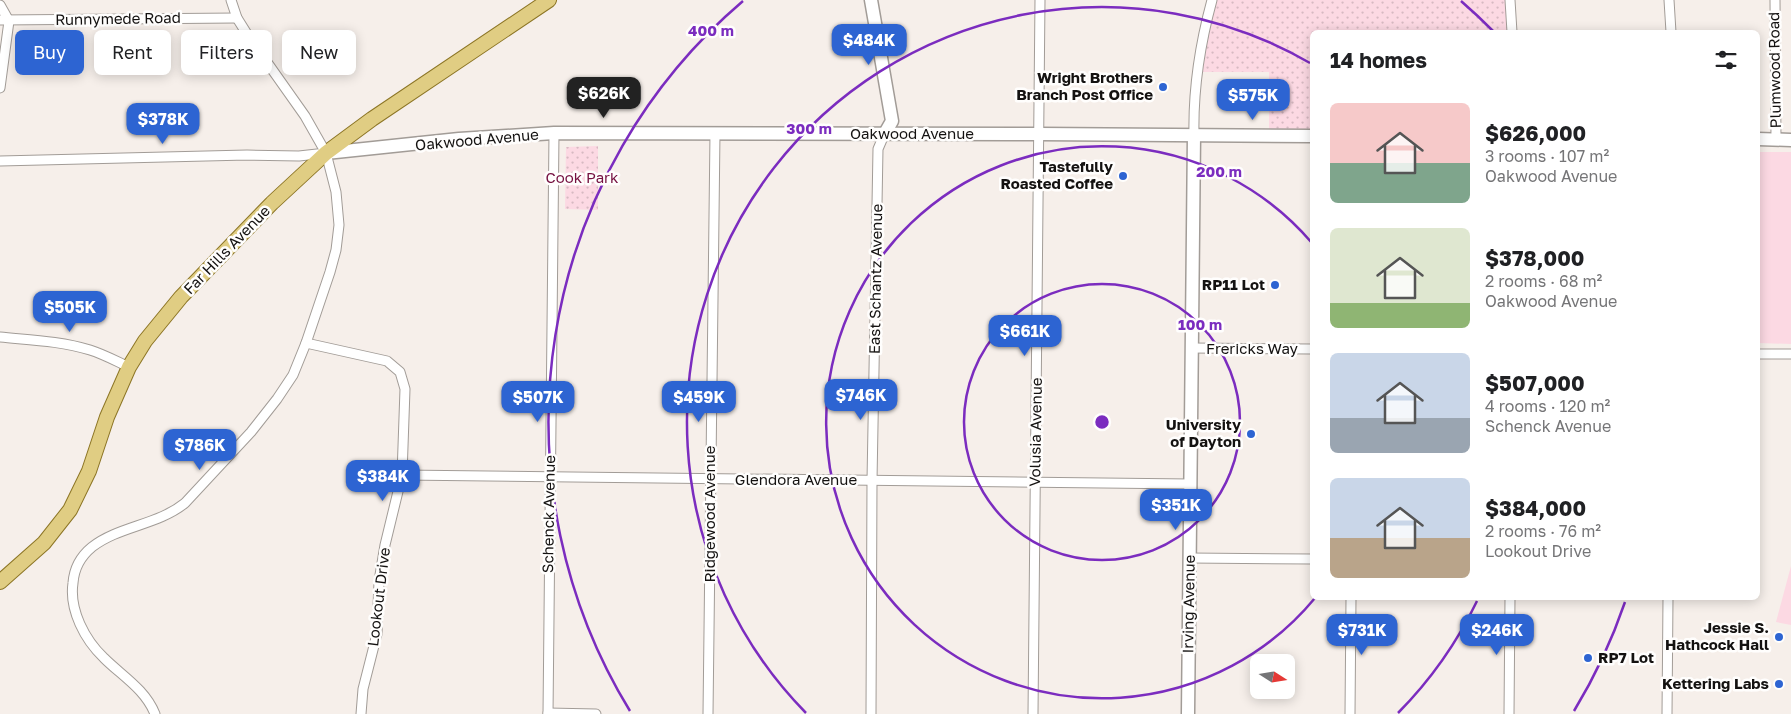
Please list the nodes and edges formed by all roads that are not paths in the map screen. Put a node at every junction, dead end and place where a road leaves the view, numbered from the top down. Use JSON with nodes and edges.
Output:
{"nodes":[{"id":1,"x":230,"y":0,"type":"edge"},
{"id":2,"x":549,"y":0,"type":"edge"},
{"id":3,"x":871,"y":0,"type":"edge"},
{"id":4,"x":1040,"y":0,"type":"edge"},
{"id":5,"x":1212,"y":0,"type":"edge"},
{"id":6,"x":1510,"y":0,"type":"edge"},
{"id":7,"x":1669,"y":0,"type":"edge"},
{"id":8,"x":1775,"y":0,"type":"edge"},
{"id":9,"x":0,"y":5,"type":"edge"},
{"id":10,"x":237,"y":18,"type":"junction"},
{"id":11,"x":5,"y":21,"type":"edge"},
{"id":12,"x":1512,"y":30,"type":"edge"},
{"id":13,"x":1671,"y":30,"type":"edge"},
{"id":14,"x":0,"y":88,"type":"edge"},
{"id":15,"x":554,"y":133,"type":"junction"},
{"id":16,"x":715,"y":133,"type":"junction"},
{"id":17,"x":884,"y":134,"type":"junction"},
{"id":18,"x":1040,"y":134,"type":"junction"},
{"id":19,"x":1194,"y":135,"type":"junction"},
{"id":20,"x":1310,"y":136,"type":"edge"},
{"id":21,"x":1760,"y":139,"type":"edge"},
{"id":22,"x":1776,"y":139,"type":"junction"},
{"id":23,"x":1791,"y":140,"type":"edge"},
{"id":24,"x":326,"y":153,"type":"junction"},
{"id":25,"x":0,"y":161,"type":"edge"},
{"id":26,"x":0,"y":337,"type":"edge"},
{"id":27,"x":306,"y":343,"type":"junction"},
{"id":28,"x":1191,"y":348,"type":"junction"},
{"id":29,"x":1310,"y":349,"type":"edge"},
{"id":30,"x":1760,"y":354,"type":"edge"},
{"id":31,"x":1791,"y":354,"type":"edge"},
{"id":32,"x":129,"y":367,"type":"junction"},
{"id":33,"x":402,"y":475,"type":"junction"},
{"id":34,"x":549,"y":477,"type":"junction"},
{"id":35,"x":709,"y":480,"type":"junction"},
{"id":36,"x":872,"y":481,"type":"junction"},
{"id":37,"x":1036,"y":482,"type":"junction"},
{"id":38,"x":1190,"y":484,"type":"junction"},
{"id":39,"x":1189,"y":558,"type":"junction"},
{"id":40,"x":1310,"y":559,"type":"edge"},
{"id":41,"x":0,"y":582,"type":"edge"},
{"id":42,"x":1351,"y":600,"type":"edge"},
{"id":43,"x":1510,"y":600,"type":"edge"},
{"id":44,"x":1668,"y":600,"type":"edge"},
{"id":45,"x":155,"y":714,"type":"edge"},
{"id":46,"x":361,"y":714,"type":"edge"},
{"id":47,"x":548,"y":714,"type":"edge"},
{"id":48,"x":596,"y":714,"type":"edge"},
{"id":49,"x":708,"y":714,"type":"edge"},
{"id":50,"x":871,"y":714,"type":"edge"},
{"id":51,"x":1033,"y":714,"type":"edge"},
{"id":52,"x":1188,"y":714,"type":"edge"},
{"id":53,"x":1350,"y":714,"type":"edge"},
{"id":54,"x":1509,"y":714,"type":"edge"},
{"id":55,"x":1667,"y":714,"type":"edge"}],
"edges":[{"from":1,"to":10,"type":"street"},
{"from":2,"to":24,"type":"main road","name":"Far Hills Avenue"},
{"from":3,"to":17,"type":"street","name":"East Schantz Avenue"},
{"from":4,"to":18,"type":"street","name":"Volusia Avenue"},
{"from":5,"to":19,"type":"street"},
{"from":6,"to":12,"type":"street"},
{"from":7,"to":13,"type":"street"},
{"from":8,"to":22,"type":"street","name":"Plumwood Road"},
{"from":9,"to":11,"type":"street"},
{"from":10,"to":11,"type":"street","name":"Runnymede Road"},
{"from":10,"to":24,"type":"street"},
{"from":11,"to":14,"type":"street"},
{"from":15,"to":16,"type":"street","name":"Oakwood Avenue"},
{"from":15,"to":24,"type":"street","name":"Oakwood Avenue"},
{"from":15,"to":34,"type":"street","name":"Schenck Avenue"},
{"from":16,"to":17,"type":"street","name":"Oakwood Avenue"},
{"from":16,"to":35,"type":"street","name":"Ridgewood Avenue"},
{"from":17,"to":18,"type":"street","name":"Oakwood Avenue"},
{"from":17,"to":36,"type":"street","name":"East Schantz Avenue"},
{"from":18,"to":19,"type":"street","name":"Oakwood Avenue"},
{"from":18,"to":37,"type":"street","name":"Volusia Avenue"},
{"from":19,"to":20,"type":"street","name":"Oakwood Avenue"},
{"from":19,"to":28,"type":"street","name":"Irving Avenue"},
{"from":21,"to":22,"type":"street"},
{"from":22,"to":23,"type":"street"},
{"from":24,"to":25,"type":"street","name":"Oakwood Avenue"},
{"from":24,"to":27,"type":"street"},
{"from":24,"to":32,"type":"main road","name":"Far Hills Avenue"},
{"from":26,"to":32,"type":"street"},
{"from":27,"to":33,"type":"street","name":"Lookout Drive"},
{"from":27,"to":45,"type":"street"},
{"from":28,"to":29,"type":"street","name":"Frericks Way"},
{"from":28,"to":38,"type":"street","name":"Irving Avenue"},
{"from":30,"to":31,"type":"street"},
{"from":32,"to":41,"type":"main road","name":"Far Hills Avenue"},
{"from":33,"to":34,"type":"street","name":"Glendora Avenue"},
{"from":33,"to":46,"type":"street","name":"Lookout Drive"},
{"from":34,"to":35,"type":"street","name":"Glendora Avenue"},
{"from":34,"to":47,"type":"street","name":"Schenck Avenue"},
{"from":35,"to":36,"type":"street","name":"Glendora Avenue"},
{"from":35,"to":49,"type":"street","name":"Ridgewood Avenue"},
{"from":36,"to":37,"type":"street","name":"Glendora Avenue"},
{"from":36,"to":50,"type":"street","name":"East Schantz Avenue"},
{"from":37,"to":38,"type":"street","name":"Glendora Avenue"},
{"from":37,"to":51,"type":"street","name":"Volusia Avenue"},
{"from":38,"to":39,"type":"street","name":"Irving Avenue"},
{"from":39,"to":40,"type":"street"},
{"from":39,"to":52,"type":"street","name":"Irving Avenue"},
{"from":42,"to":53,"type":"street"},
{"from":43,"to":54,"type":"street"},
{"from":44,"to":55,"type":"street"},
{"from":47,"to":48,"type":"street"}]}
